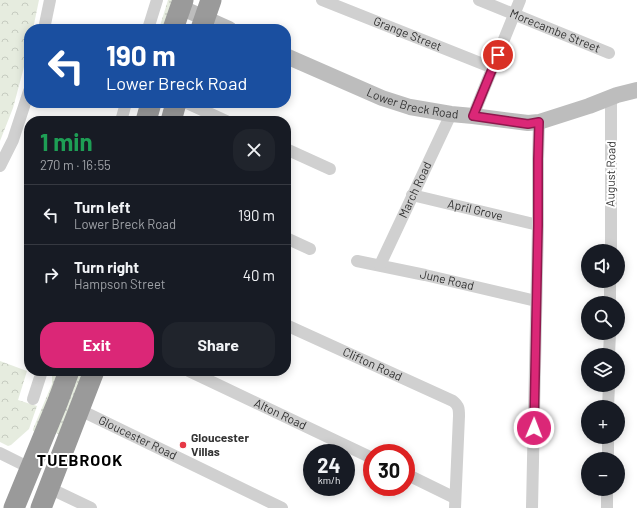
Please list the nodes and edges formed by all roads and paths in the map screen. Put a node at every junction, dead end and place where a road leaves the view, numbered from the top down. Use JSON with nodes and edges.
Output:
{"nodes":[{"id":1,"x":50,"y":0,"type":"edge"},
{"id":2,"x":156,"y":0,"type":"edge"},
{"id":3,"x":322,"y":0,"type":"edge"},
{"id":4,"x":478,"y":0,"type":"edge"},
{"id":5,"x":520,"y":0,"type":"edge"},
{"id":6,"x":182,"y":4,"type":"edge"},
{"id":7,"x":514,"y":14,"type":"junction"},
{"id":8,"x":205,"y":16,"type":"edge"},
{"id":9,"x":45,"y":24,"type":"edge"},
{"id":10,"x":149,"y":24,"type":"edge"},
{"id":11,"x":175,"y":24,"type":"edge"},
{"id":12,"x":220,"y":24,"type":"edge"},
{"id":13,"x":609,"y":52,"type":"dead end"},
{"id":14,"x":291,"y":58,"type":"edge"},
{"id":15,"x":493,"y":68,"type":"junction"},
{"id":16,"x":637,"y":90,"type":"edge"},
{"id":17,"x":611,"y":98,"type":"junction"},
{"id":18,"x":24,"y":106,"type":"edge"},
{"id":19,"x":198,"y":108,"type":"edge"},
{"id":20,"x":451,"y":114,"type":"junction"},
{"id":21,"x":215,"y":116,"type":"edge"},
{"id":22,"x":473,"y":116,"type":"junction"},
{"id":23,"x":539,"y":122,"type":"junction"},
{"id":24,"x":291,"y":151,"type":"edge"},
{"id":25,"x":0,"y":166,"type":"edge"},
{"id":26,"x":330,"y":169,"type":"dead end"},
{"id":27,"x":412,"y":195,"type":"junction"},
{"id":28,"x":538,"y":225,"type":"junction"},
{"id":29,"x":291,"y":240,"type":"edge"},
{"id":30,"x":610,"y":244,"type":"edge"},
{"id":31,"x":310,"y":249,"type":"dead end"},
{"id":32,"x":357,"y":261,"type":"dead end"},
{"id":33,"x":380,"y":265,"type":"junction"},
{"id":34,"x":536,"y":301,"type":"junction"},
{"id":35,"x":291,"y":328,"type":"edge"},
{"id":36,"x":40,"y":376,"type":"edge"},
{"id":37,"x":67,"y":376,"type":"edge"},
{"id":38,"x":92,"y":376,"type":"edge"},
{"id":39,"x":200,"y":376,"type":"edge"},
{"id":40,"x":32,"y":399,"type":"dead end"},
{"id":41,"x":80,"y":410,"type":"junction"},
{"id":42,"x":0,"y":453,"type":"edge"},
{"id":43,"x":363,"y":454,"type":"edge"},
{"id":44,"x":30,"y":468,"type":"junction"},
{"id":45,"x":415,"y":479,"type":"edge"},
{"id":46,"x":49,"y":488,"type":"junction"},
{"id":47,"x":607,"y":496,"type":"edge"},
{"id":48,"x":455,"y":503,"type":"edge"},
{"id":49,"x":14,"y":508,"type":"edge"},
{"id":50,"x":40,"y":508,"type":"edge"},
{"id":51,"x":91,"y":508,"type":"edge"},
{"id":52,"x":282,"y":508,"type":"edge"},
{"id":53,"x":532,"y":508,"type":"edge"},
{"id":54,"x":607,"y":508,"type":"edge"}],
"edges":[{"from":1,"to":9,"type":"street"},
{"from":2,"to":10,"type":"street"},
{"from":3,"to":15,"type":"street","name":"Grange Street"},
{"from":4,"to":7,"type":"street","name":"Morecambe Street"},
{"from":5,"to":7,"type":"street"},
{"from":6,"to":8,"type":"street"},
{"from":6,"to":11,"type":"highway"},
{"from":7,"to":13,"type":"street","name":"Morecambe Street"},
{"from":7,"to":15,"type":"street"},
{"from":8,"to":12,"type":"street"},
{"from":14,"to":20,"type":"street","name":"Lower Breck Road"},
{"from":15,"to":22,"type":"street"},
{"from":16,"to":17,"type":"street","name":"Lower Breck Road"},
{"from":17,"to":23,"type":"street","name":"Lower Breck Road"},
{"from":17,"to":30,"type":"street","name":"August Road"},
{"from":18,"to":25,"type":"street"},
{"from":19,"to":21,"type":"street"},
{"from":20,"to":22,"type":"street","name":"Lower Breck Road"},
{"from":20,"to":27,"type":"street","name":"March Road"},
{"from":22,"to":23,"type":"street","name":"Lower Breck Road"},
{"from":23,"to":28,"type":"street"},
{"from":24,"to":26,"type":"street"},
{"from":27,"to":28,"type":"street","name":"April Grove"},
{"from":27,"to":33,"type":"street","name":"March Road"},
{"from":28,"to":34,"type":"street"},
{"from":29,"to":31,"type":"street"},
{"from":32,"to":33,"type":"street","name":"June Road"},
{"from":33,"to":34,"type":"street","name":"June Road"},
{"from":34,"to":53,"type":"street"},
{"from":35,"to":48,"type":"street","name":"Clifton Road"},
{"from":36,"to":40,"type":"street"},
{"from":37,"to":44,"type":"highway"},
{"from":38,"to":41,"type":"highway"},
{"from":39,"to":43,"type":"street","name":"Alton Road"},
{"from":41,"to":46,"type":"highway"},
{"from":41,"to":52,"type":"street","name":"Gloucester Road"},
{"from":42,"to":44,"type":"street"},
{"from":44,"to":46,"type":"highway"},
{"from":44,"to":49,"type":"highway"},
{"from":45,"to":48,"type":"street"},
{"from":46,"to":50,"type":"highway"},
{"from":46,"to":51,"type":"street"},
{"from":47,"to":54,"type":"street"}]}
